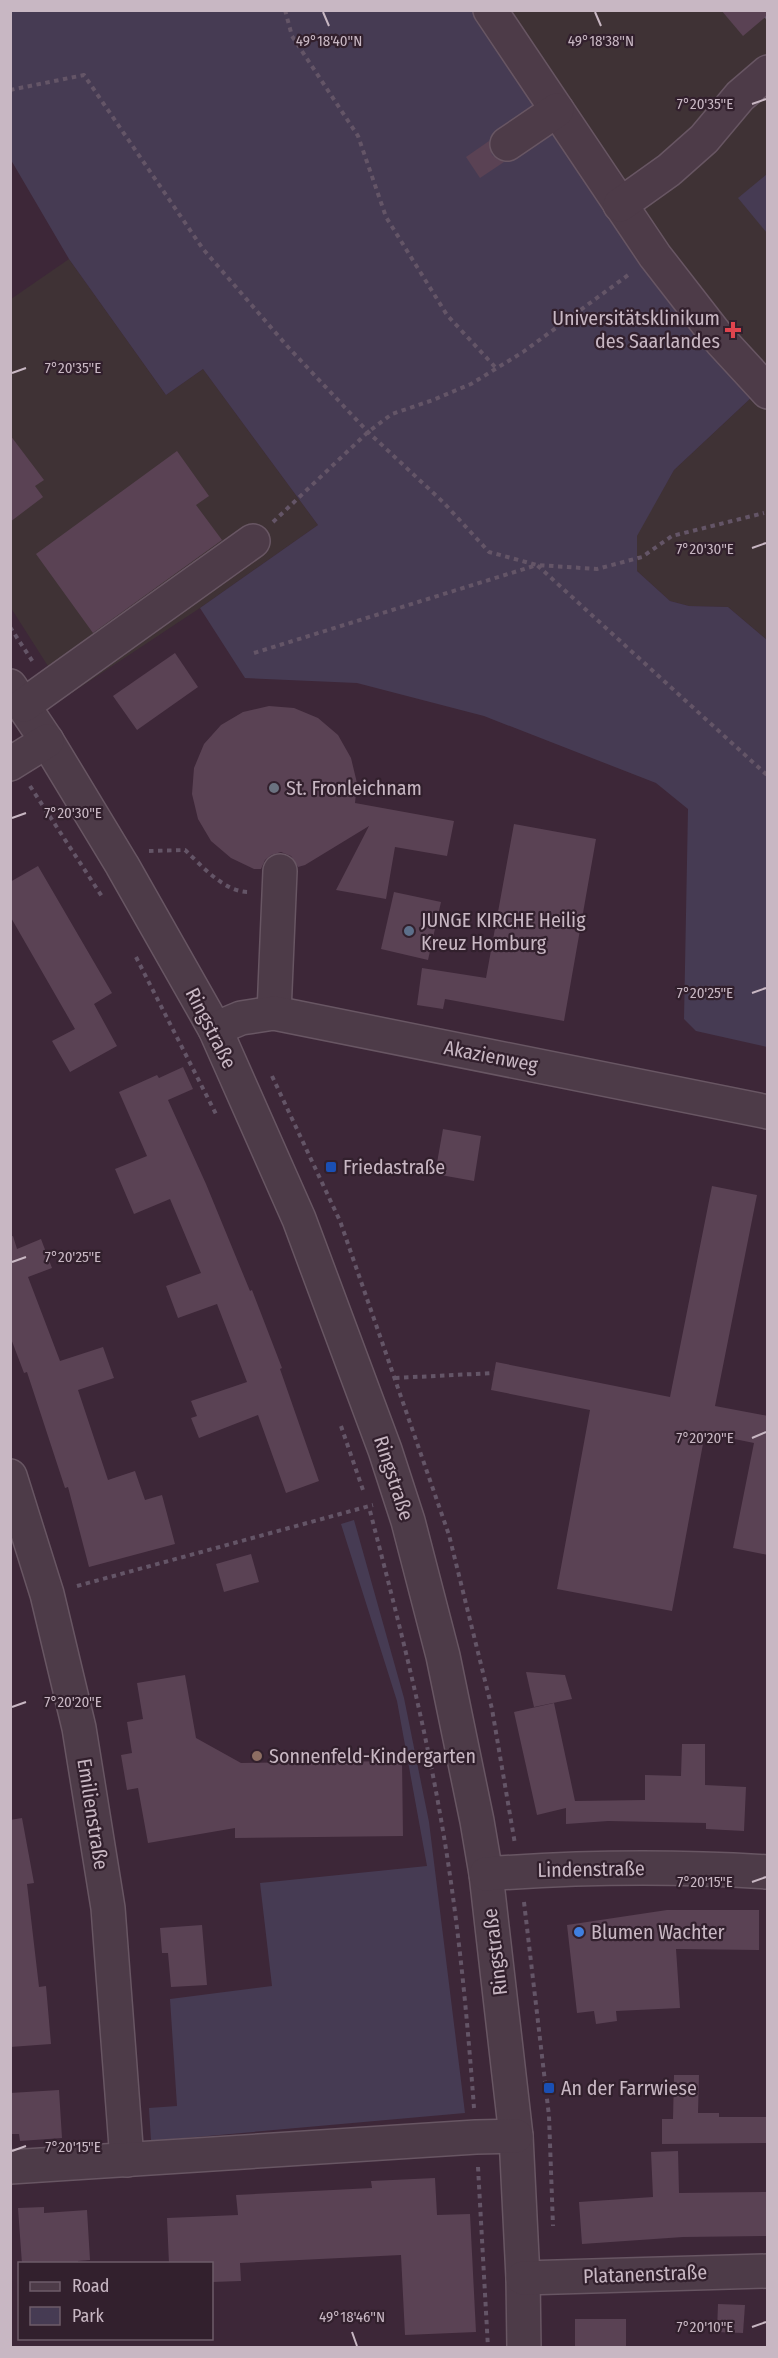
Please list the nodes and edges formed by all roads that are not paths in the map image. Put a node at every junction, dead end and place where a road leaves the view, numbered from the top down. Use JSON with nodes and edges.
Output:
{"nodes":[{"id":1,"x":490,"y":10,"type":"edge"},
{"id":2,"x":768,"y":72,"type":"edge"},
{"id":3,"x":557,"y":110,"type":"junction"},
{"id":4,"x":507,"y":144,"type":"dead end"},
{"id":5,"x":620,"y":205,"type":"junction"},
{"id":6,"x":768,"y":392,"type":"edge"},
{"id":7,"x":252,"y":541,"type":"road end"},
{"id":8,"x":17,"y":695,"type":"edge"},
{"id":9,"x":47,"y":741,"type":"junction"},
{"id":10,"x":12,"y":763,"type":"edge"},
{"id":11,"x":280,"y":877,"type":"road end"},
{"id":12,"x":274,"y":1013,"type":"junction"},
{"id":13,"x":215,"y":1029,"type":"junction"},
{"id":14,"x":768,"y":1112,"type":"edge"},
{"id":15,"x":10,"y":1476,"type":"edge"},
{"id":16,"x":768,"y":1872,"type":"edge"},
{"id":17,"x":486,"y":1874,"type":"junction"},
{"id":18,"x":516,"y":2136,"type":"junction"},
{"id":19,"x":127,"y":2160,"type":"junction"},
{"id":20,"x":10,"y":2167,"type":"edge"},
{"id":21,"x":768,"y":2271,"type":"edge"},
{"id":22,"x":523,"y":2278,"type":"junction"},
{"id":23,"x":524,"y":2344,"type":"edge"}],
"edges":[{"from":1,"to":3,"type":"street"},
{"from":2,"to":5,"type":"street"},
{"from":3,"to":4,"type":"street"},
{"from":3,"to":5,"type":"street"},
{"from":5,"to":6,"type":"street"},
{"from":7,"to":8,"type":"street"},
{"from":8,"to":9,"type":"street","name":"Ringstraße"},
{"from":9,"to":10,"type":"street"},
{"from":9,"to":13,"type":"street","name":"Ringstraße"},
{"from":11,"to":12,"type":"street"},
{"from":12,"to":13,"type":"street","name":"Akazienweg"},
{"from":12,"to":14,"type":"street","name":"Akazienweg"},
{"from":13,"to":17,"type":"street","name":"Ringstraße"},
{"from":15,"to":19,"type":"street","name":"Emilienstraße"},
{"from":16,"to":17,"type":"street","name":"Lindenstraße"},
{"from":17,"to":18,"type":"street","name":"Ringstraße"},
{"from":18,"to":19,"type":"street"},
{"from":18,"to":22,"type":"street","name":"Ringstraße"},
{"from":19,"to":20,"type":"street"},
{"from":21,"to":22,"type":"street","name":"Platanenstraße"},
{"from":22,"to":23,"type":"street","name":"Ringstraße"}]}
